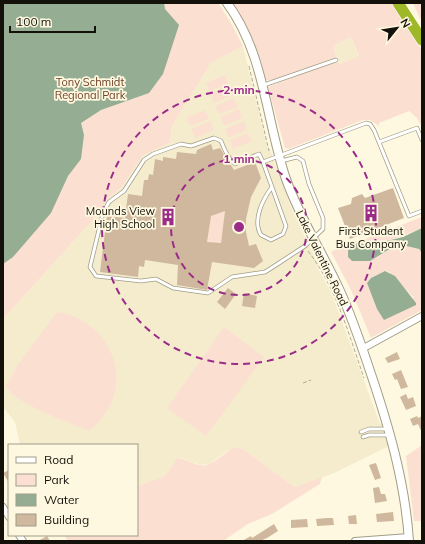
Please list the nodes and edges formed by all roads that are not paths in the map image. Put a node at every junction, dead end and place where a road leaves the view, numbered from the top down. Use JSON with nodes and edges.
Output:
{"nodes":[{"id":1,"x":226,"y":3,"type":"edge"},
{"id":2,"x":398,"y":3,"type":"edge"},
{"id":3,"x":405,"y":3,"type":"edge"},
{"id":4,"x":422,"y":38,"type":"edge"},
{"id":5,"x":336,"y":60,"type":"dead end"},
{"id":6,"x":262,"y":86,"type":"junction"},
{"id":7,"x":422,"y":140,"type":"edge"},
{"id":8,"x":379,"y":142,"type":"junction"},
{"id":9,"x":279,"y":158,"type":"junction"},
{"id":10,"x":263,"y":162,"type":"junction"},
{"id":11,"x":272,"y":187,"type":"junction"},
{"id":12,"x":422,"y":211,"type":"edge"},
{"id":13,"x":312,"y":239,"type":"junction"},
{"id":14,"x":422,"y":316,"type":"edge"},
{"id":15,"x":362,"y":349,"type":"junction"},
{"id":16,"x":361,"y":432,"type":"dead end"},
{"id":17,"x":390,"y":432,"type":"junction"},
{"id":18,"x":363,"y":437,"type":"dead end"},
{"id":19,"x":409,"y":539,"type":"edge"},
{"id":20,"x":355,"y":541,"type":"edge"}],
"edges":[{"from":1,"to":6,"type":"street","name":"Lake Valentine Road"},
{"from":2,"to":4,"type":"highway"},
{"from":3,"to":4,"type":"highway"},
{"from":5,"to":6,"type":"lane"},
{"from":6,"to":9,"type":"street","name":"Lake Valentine Road"},
{"from":7,"to":8,"type":"lane"},
{"from":8,"to":9,"type":"lane"},
{"from":8,"to":12,"type":"lane"},
{"from":9,"to":10,"type":"lane"},
{"from":9,"to":13,"type":"street","name":"Lake Valentine Road"},
{"from":9,"to":13,"type":"lane"},
{"from":10,"to":11,"type":"lane"},
{"from":10,"to":13,"type":"lane"},
{"from":11,"to":11,"type":"lane"},
{"from":13,"to":15,"type":"street","name":"Lake Valentine Road"},
{"from":14,"to":15,"type":"street"},
{"from":15,"to":17,"type":"street","name":"Lake Valentine Road"},
{"from":16,"to":17,"type":"lane"},
{"from":17,"to":18,"type":"lane"},
{"from":17,"to":19,"type":"street","name":"Lake Valentine Road"},
{"from":19,"to":20,"type":"street"}]}
